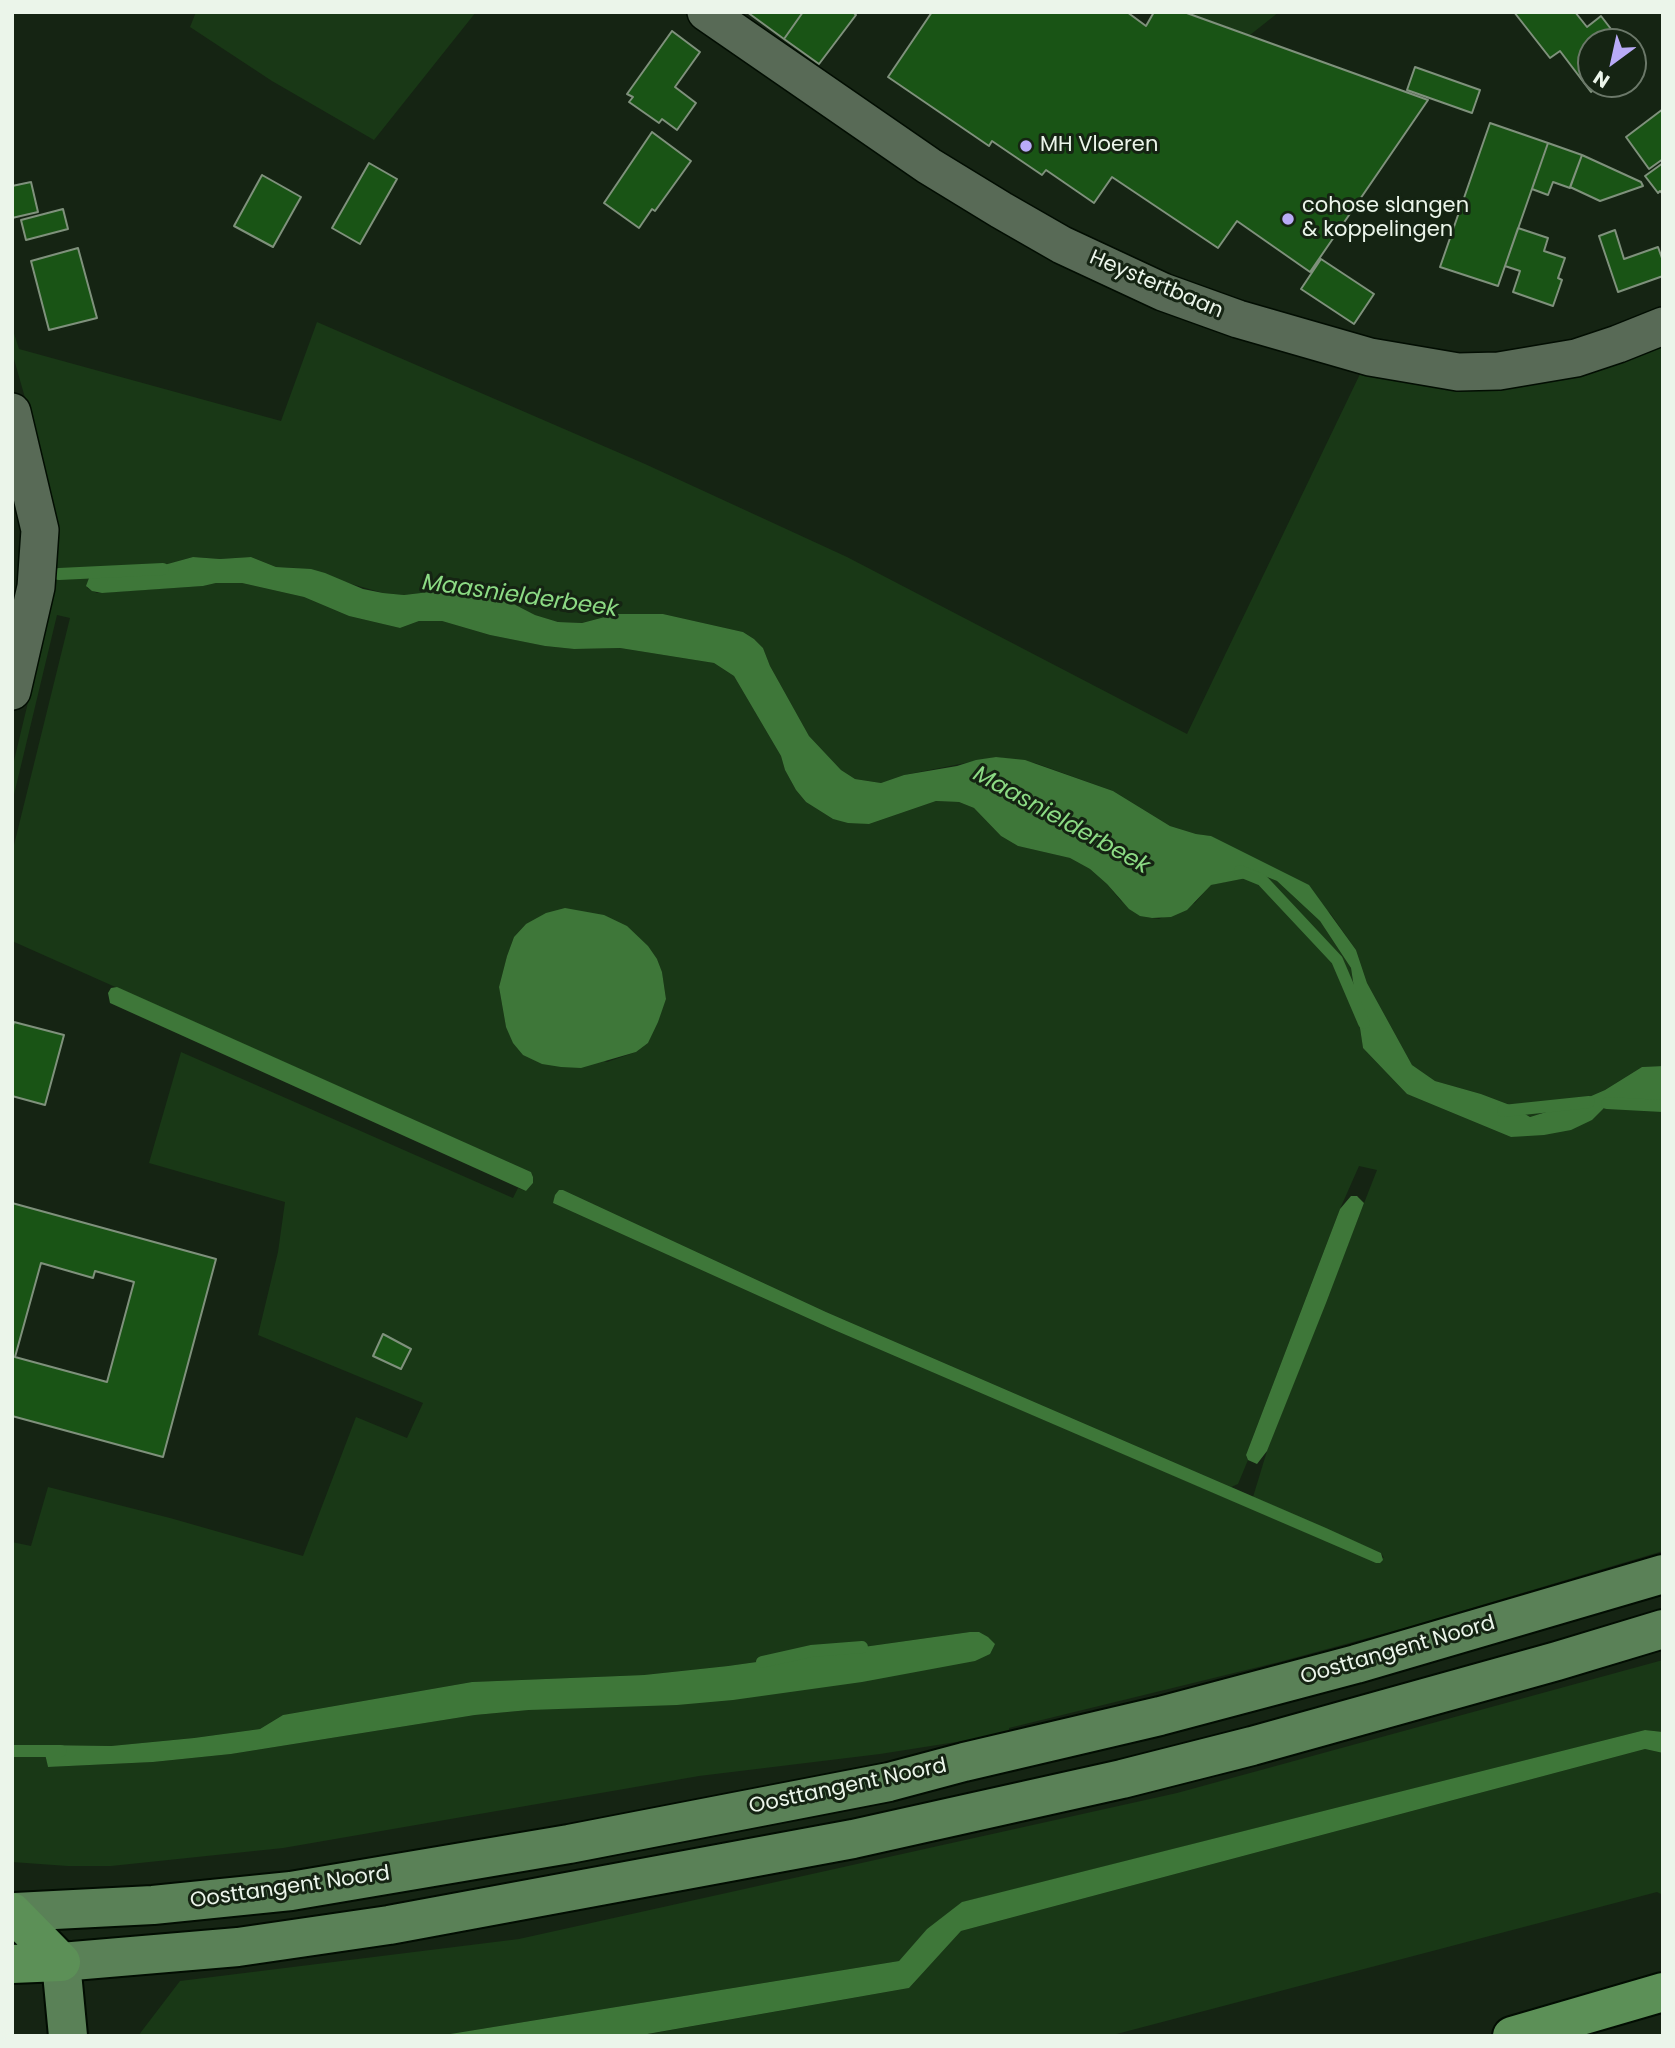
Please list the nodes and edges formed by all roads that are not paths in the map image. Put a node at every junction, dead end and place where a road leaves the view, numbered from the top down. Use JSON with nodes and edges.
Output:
{"nodes":[{"id":1,"x":706,"y":12,"type":"edge"},
{"id":2,"x":1663,"y":326,"type":"edge"},
{"id":3,"x":12,"y":412,"type":"edge"},
{"id":4,"x":12,"y":691,"type":"edge"},
{"id":5,"x":1663,"y":1574,"type":"edge"},
{"id":6,"x":1663,"y":1629,"type":"edge"},
{"id":7,"x":13,"y":1914,"type":"edge"},
{"id":8,"x":61,"y":1962,"type":"junction"},
{"id":9,"x":12,"y":1964,"type":"edge"},
{"id":10,"x":1663,"y":1992,"type":"edge"},
{"id":11,"x":68,"y":2036,"type":"edge"},
{"id":12,"x":1512,"y":2036,"type":"edge"}],
"edges":[{"from":1,"to":2,"type":"street","name":"Heystertbaan"},
{"from":3,"to":4,"type":"street"},
{"from":5,"to":7,"type":"main road","name":"Oosttangent Noord"},
{"from":6,"to":8,"type":"main road"},
{"from":7,"to":8,"type":"highway"},
{"from":8,"to":9,"type":"highway"},
{"from":8,"to":11,"type":"main road"},
{"from":10,"to":12,"type":"highway"}]}
